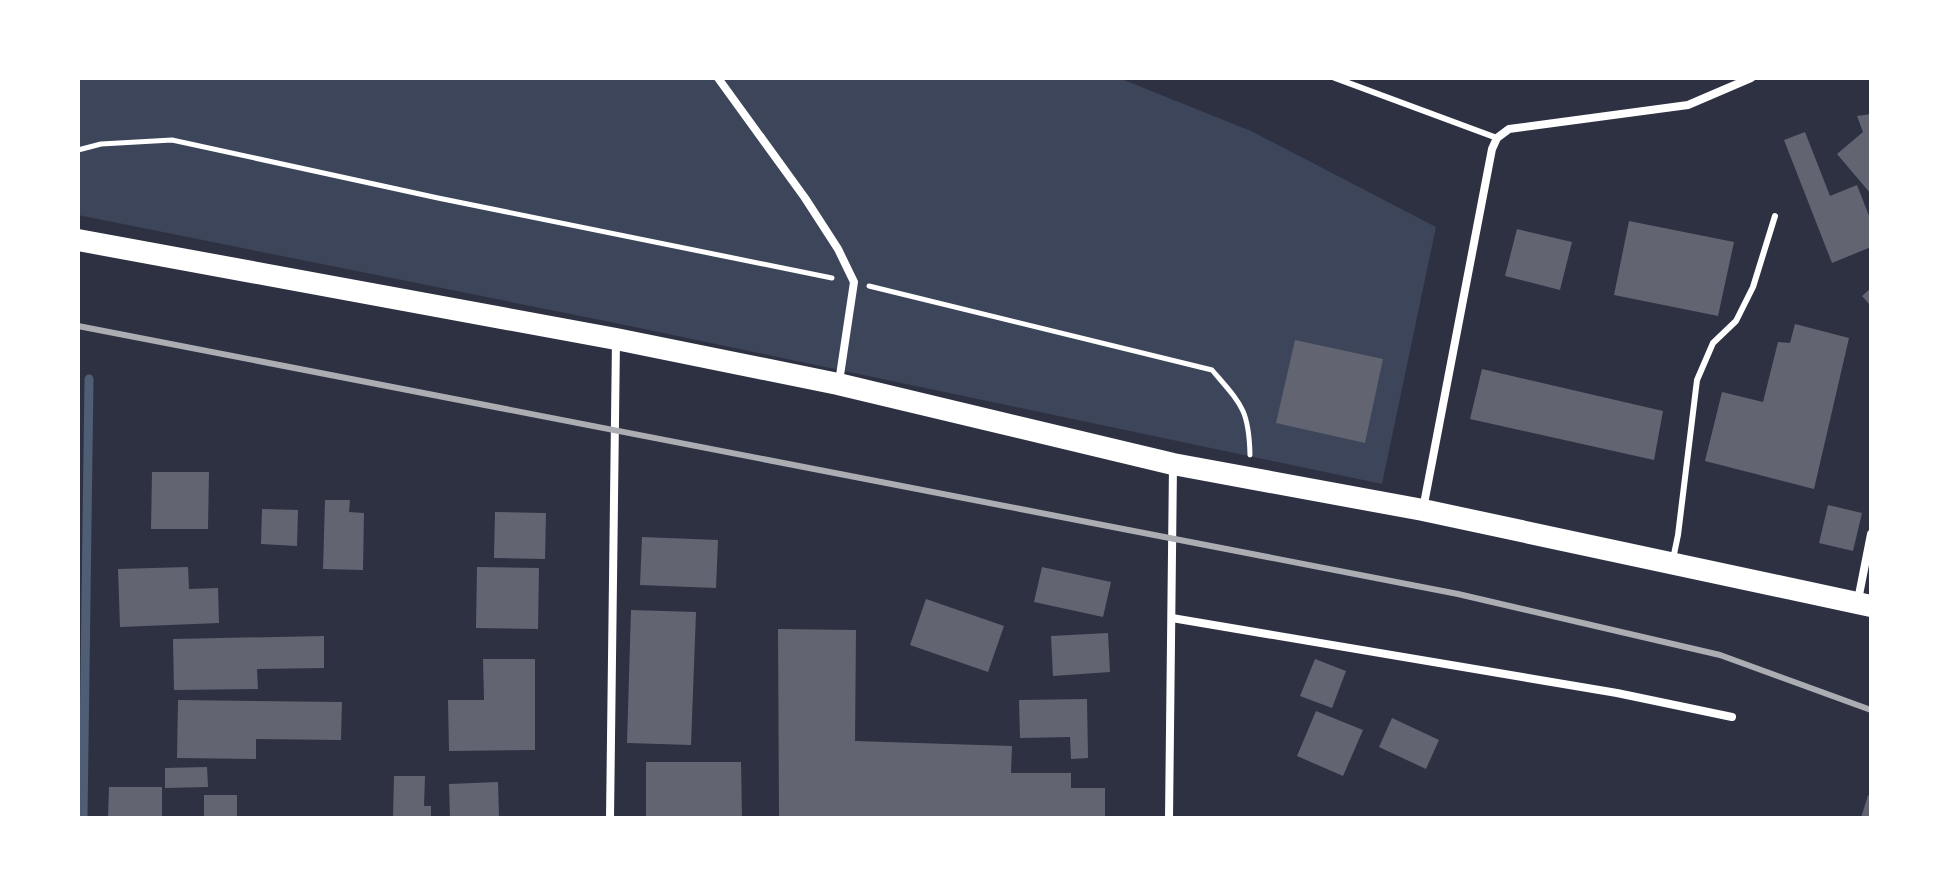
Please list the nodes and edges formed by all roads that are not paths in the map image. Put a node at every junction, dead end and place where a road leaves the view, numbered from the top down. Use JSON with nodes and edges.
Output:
{"nodes":[{"id":1,"x":718,"y":78,"type":"edge"},
{"id":2,"x":1335,"y":78,"type":"edge"},
{"id":3,"x":1751,"y":78,"type":"edge"},
{"id":4,"x":1497,"y":138,"type":"junction"},
{"id":5,"x":1775,"y":216,"type":"dead end"},
{"id":6,"x":78,"y":240,"type":"edge"},
{"id":7,"x":616,"y":339,"type":"junction"},
{"id":8,"x":838,"y":384,"type":"junction"},
{"id":9,"x":1173,"y":464,"type":"junction"},
{"id":10,"x":1423,"y":510,"type":"junction"},
{"id":11,"x":1871,"y":534,"type":"edge"},
{"id":12,"x":1672,"y":563,"type":"junction"},
{"id":13,"x":1864,"y":605,"type":"edge"},
{"id":14,"x":1172,"y":618,"type":"junction"},
{"id":15,"x":1732,"y":717,"type":"dead end"},
{"id":16,"x":610,"y":818,"type":"edge"},
{"id":17,"x":1169,"y":818,"type":"edge"}],
"edges":[{"from":1,"to":8,"type":"street"},
{"from":2,"to":4,"type":"lane"},
{"from":3,"to":4,"type":"street"},
{"from":4,"to":10,"type":"street"},
{"from":5,"to":12,"type":"lane"},
{"from":6,"to":7,"type":"highway"},
{"from":7,"to":8,"type":"highway"},
{"from":7,"to":16,"type":"street"},
{"from":8,"to":9,"type":"highway"},
{"from":9,"to":10,"type":"highway"},
{"from":9,"to":14,"type":"street"},
{"from":10,"to":12,"type":"highway"},
{"from":11,"to":13,"type":"street"},
{"from":12,"to":13,"type":"highway"},
{"from":14,"to":15,"type":"street"},
{"from":14,"to":17,"type":"street"}]}
